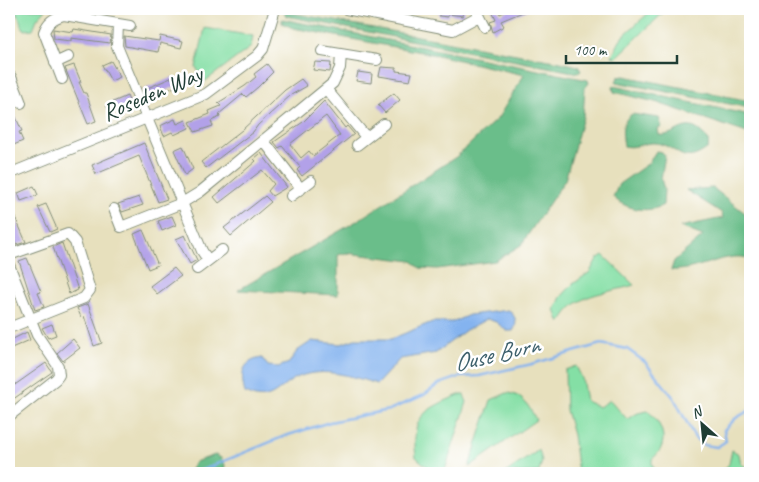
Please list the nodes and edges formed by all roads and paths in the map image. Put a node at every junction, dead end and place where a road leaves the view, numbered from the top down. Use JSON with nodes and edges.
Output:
{"nodes":[{"id":1,"x":275,"y":9,"type":"edge"},
{"id":2,"x":346,"y":9,"type":"edge"},
{"id":3,"x":478,"y":12,"type":"edge"},
{"id":4,"x":118,"y":25,"type":"junction"},
{"id":5,"x":130,"y":26,"type":"dead end"},
{"id":6,"x":485,"y":28,"type":"dead end"},
{"id":7,"x":322,"y":51,"type":"dead end"},
{"id":8,"x":341,"y":54,"type":"junction"},
{"id":9,"x":68,"y":57,"type":"dead end"},
{"id":10,"x":377,"y":60,"type":"dead end"},
{"id":11,"x":55,"y":63,"type":"junction"},
{"id":12,"x":11,"y":77,"type":"dead end"},
{"id":13,"x":62,"y":79,"type":"dead end"},
{"id":14,"x":326,"y":88,"type":"junction"},
{"id":15,"x":12,"y":89,"type":"edge"},
{"id":16,"x":21,"y":103,"type":"dead end"},
{"id":17,"x":147,"y":118,"type":"junction"},
{"id":18,"x":384,"y":124,"type":"dead end"},
{"id":19,"x":366,"y":137,"type":"junction"},
{"id":20,"x":263,"y":140,"type":"junction"},
{"id":21,"x":357,"y":145,"type":"dead end"},
{"id":22,"x":9,"y":174,"type":"edge"},
{"id":23,"x":311,"y":181,"type":"dead end"},
{"id":24,"x":301,"y":189,"type":"junction"},
{"id":25,"x":291,"y":196,"type":"dead end"},
{"id":26,"x":182,"y":203,"type":"junction"},
{"id":27,"x":114,"y":209,"type":"dead end"},
{"id":28,"x":222,"y":250,"type":"dead end"},
{"id":29,"x":9,"y":255,"type":"edge"},
{"id":30,"x":208,"y":260,"type":"junction"},
{"id":31,"x":9,"y":265,"type":"edge"},
{"id":32,"x":197,"y":269,"type":"dead end"},
{"id":33,"x":30,"y":320,"type":"junction"},
{"id":34,"x":9,"y":328,"type":"edge"},
{"id":35,"x":9,"y":416,"type":"edge"}],
"edges":[{"from":1,"to":17,"type":"street","name":"Roseden Way"},
{"from":2,"to":3,"type":"street"},
{"from":3,"to":6,"type":"street"},
{"from":4,"to":5,"type":"street"},
{"from":4,"to":11,"type":"street"},
{"from":4,"to":17,"type":"street"},
{"from":7,"to":8,"type":"street"},
{"from":8,"to":10,"type":"street"},
{"from":8,"to":14,"type":"street"},
{"from":9,"to":11,"type":"street"},
{"from":11,"to":13,"type":"street"},
{"from":12,"to":15,"type":"street"},
{"from":14,"to":19,"type":"street"},
{"from":14,"to":20,"type":"street"},
{"from":15,"to":16,"type":"street"},
{"from":17,"to":22,"type":"street","name":"Roseden Way"},
{"from":17,"to":26,"type":"street"},
{"from":18,"to":19,"type":"street"},
{"from":19,"to":21,"type":"street"},
{"from":20,"to":24,"type":"street"},
{"from":20,"to":26,"type":"street"},
{"from":23,"to":24,"type":"street"},
{"from":24,"to":25,"type":"street"},
{"from":26,"to":27,"type":"street"},
{"from":26,"to":30,"type":"street"},
{"from":28,"to":30,"type":"street"},
{"from":29,"to":33,"type":"street"},
{"from":30,"to":32,"type":"street"},
{"from":31,"to":33,"type":"street"},
{"from":33,"to":34,"type":"street"},
{"from":33,"to":35,"type":"street"}]}
